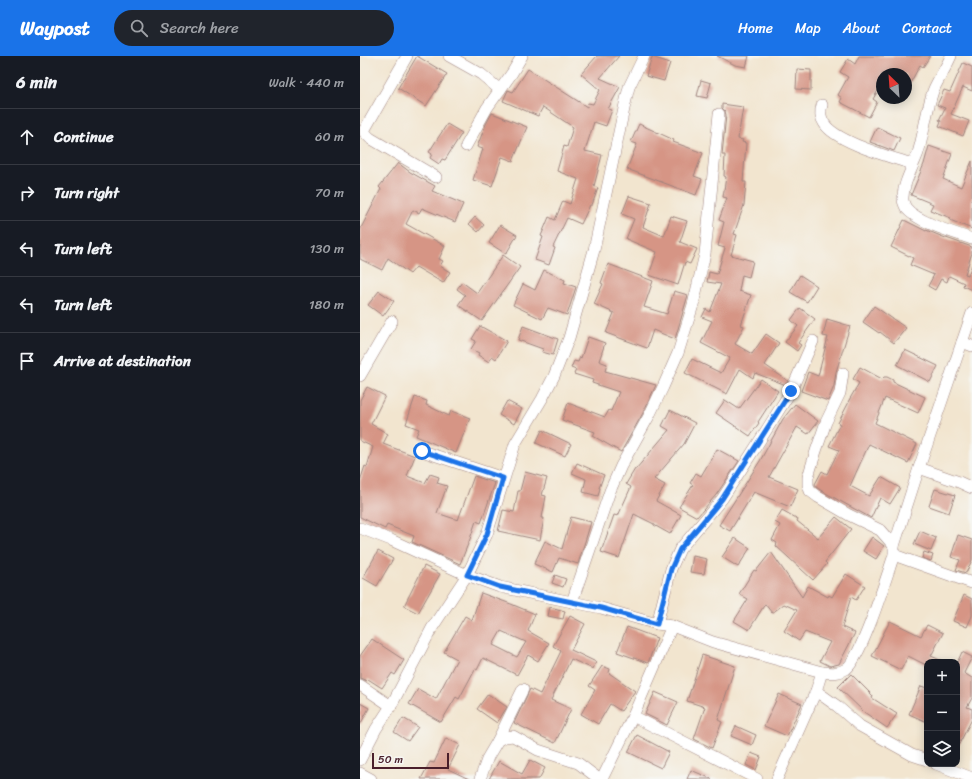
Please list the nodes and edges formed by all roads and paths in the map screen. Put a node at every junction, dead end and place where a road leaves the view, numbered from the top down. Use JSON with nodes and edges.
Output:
{"nodes":[{"id":1,"x":407,"y":56,"type":"edge"},
{"id":2,"x":449,"y":56,"type":"edge"},
{"id":3,"x":522,"y":56,"type":"edge"},
{"id":4,"x":951,"y":56,"type":"edge"},
{"id":5,"x":642,"y":57,"type":"edge"},
{"id":6,"x":500,"y":90,"type":"junction"},
{"id":7,"x":822,"y":105,"type":"dead end"},
{"id":8,"x":719,"y":114,"type":"dead end"},
{"id":9,"x":466,"y":146,"type":"dead end"},
{"id":10,"x":912,"y":164,"type":"junction"},
{"id":11,"x":436,"y":177,"type":"dead end"},
{"id":12,"x":972,"y":239,"type":"edge"},
{"id":13,"x":972,"y":313,"type":"edge"},
{"id":14,"x":392,"y":321,"type":"dead end"},
{"id":15,"x":813,"y":341,"type":"dead end"},
{"id":16,"x":967,"y":344,"type":"edge"},
{"id":17,"x":843,"y":373,"type":"dead end"},
{"id":18,"x":360,"y":376,"type":"edge"},
{"id":19,"x":422,"y":451,"type":"dead end"},
{"id":20,"x":919,"y":468,"type":"junction"},
{"id":21,"x":503,"y":478,"type":"junction"},
{"id":22,"x":972,"y":488,"type":"edge"},
{"id":23,"x":360,"y":528,"type":"edge"},
{"id":24,"x":894,"y":550,"type":"junction"},
{"id":25,"x":467,"y":575,"type":"junction"},
{"id":26,"x":972,"y":583,"type":"edge"},
{"id":27,"x":572,"y":602,"type":"junction"},
{"id":28,"x":657,"y":624,"type":"junction"},
{"id":29,"x":672,"y":626,"type":"junction"},
{"id":30,"x":822,"y":672,"type":"junction"},
{"id":31,"x":360,"y":685,"type":"edge"},
{"id":32,"x":522,"y":689,"type":"dead end"},
{"id":33,"x":816,"y":691,"type":"junction"},
{"id":34,"x":391,"y":706,"type":"junction"},
{"id":35,"x":634,"y":716,"type":"junction"},
{"id":36,"x":498,"y":740,"type":"junction"},
{"id":37,"x":924,"y":759,"type":"edge"},
{"id":38,"x":360,"y":760,"type":"edge"},
{"id":39,"x":944,"y":767,"type":"edge"},
{"id":40,"x":360,"y":774,"type":"edge"},
{"id":41,"x":972,"y":778,"type":"edge"},
{"id":42,"x":371,"y":779,"type":"edge"},
{"id":43,"x":480,"y":779,"type":"edge"},
{"id":44,"x":599,"y":779,"type":"edge"},
{"id":45,"x":602,"y":779,"type":"edge"},
{"id":46,"x":757,"y":779,"type":"edge"},
{"id":47,"x":777,"y":779,"type":"edge"}],
"edges":[{"from":1,"to":11,"type":"street"},
{"from":2,"to":6,"type":"street"},
{"from":3,"to":6,"type":"street"},
{"from":4,"to":10,"type":"street"},
{"from":5,"to":21,"type":"street"},
{"from":6,"to":9,"type":"street"},
{"from":7,"to":10,"type":"street"},
{"from":8,"to":27,"type":"street"},
{"from":10,"to":12,"type":"street"},
{"from":13,"to":16,"type":"street"},
{"from":14,"to":18,"type":"street"},
{"from":15,"to":28,"type":"street"},
{"from":16,"to":20,"type":"street"},
{"from":17,"to":24,"type":"street"},
{"from":19,"to":21,"type":"street"},
{"from":20,"to":22,"type":"street"},
{"from":20,"to":24,"type":"street"},
{"from":21,"to":25,"type":"street"},
{"from":23,"to":25,"type":"street"},
{"from":24,"to":26,"type":"street"},
{"from":24,"to":30,"type":"street"},
{"from":25,"to":27,"type":"street"},
{"from":25,"to":34,"type":"street"},
{"from":27,"to":28,"type":"street"},
{"from":28,"to":29,"type":"street"},
{"from":29,"to":30,"type":"street"},
{"from":29,"to":35,"type":"street"},
{"from":30,"to":33,"type":"street"},
{"from":31,"to":34,"type":"street"},
{"from":32,"to":36,"type":"street"},
{"from":33,"to":37,"type":"street"},
{"from":33,"to":47,"type":"street"},
{"from":34,"to":38,"type":"street"},
{"from":35,"to":45,"type":"street"},
{"from":35,"to":46,"type":"street"},
{"from":36,"to":43,"type":"street"},
{"from":36,"to":44,"type":"street"},
{"from":39,"to":41,"type":"street"},
{"from":40,"to":42,"type":"street"}]}
